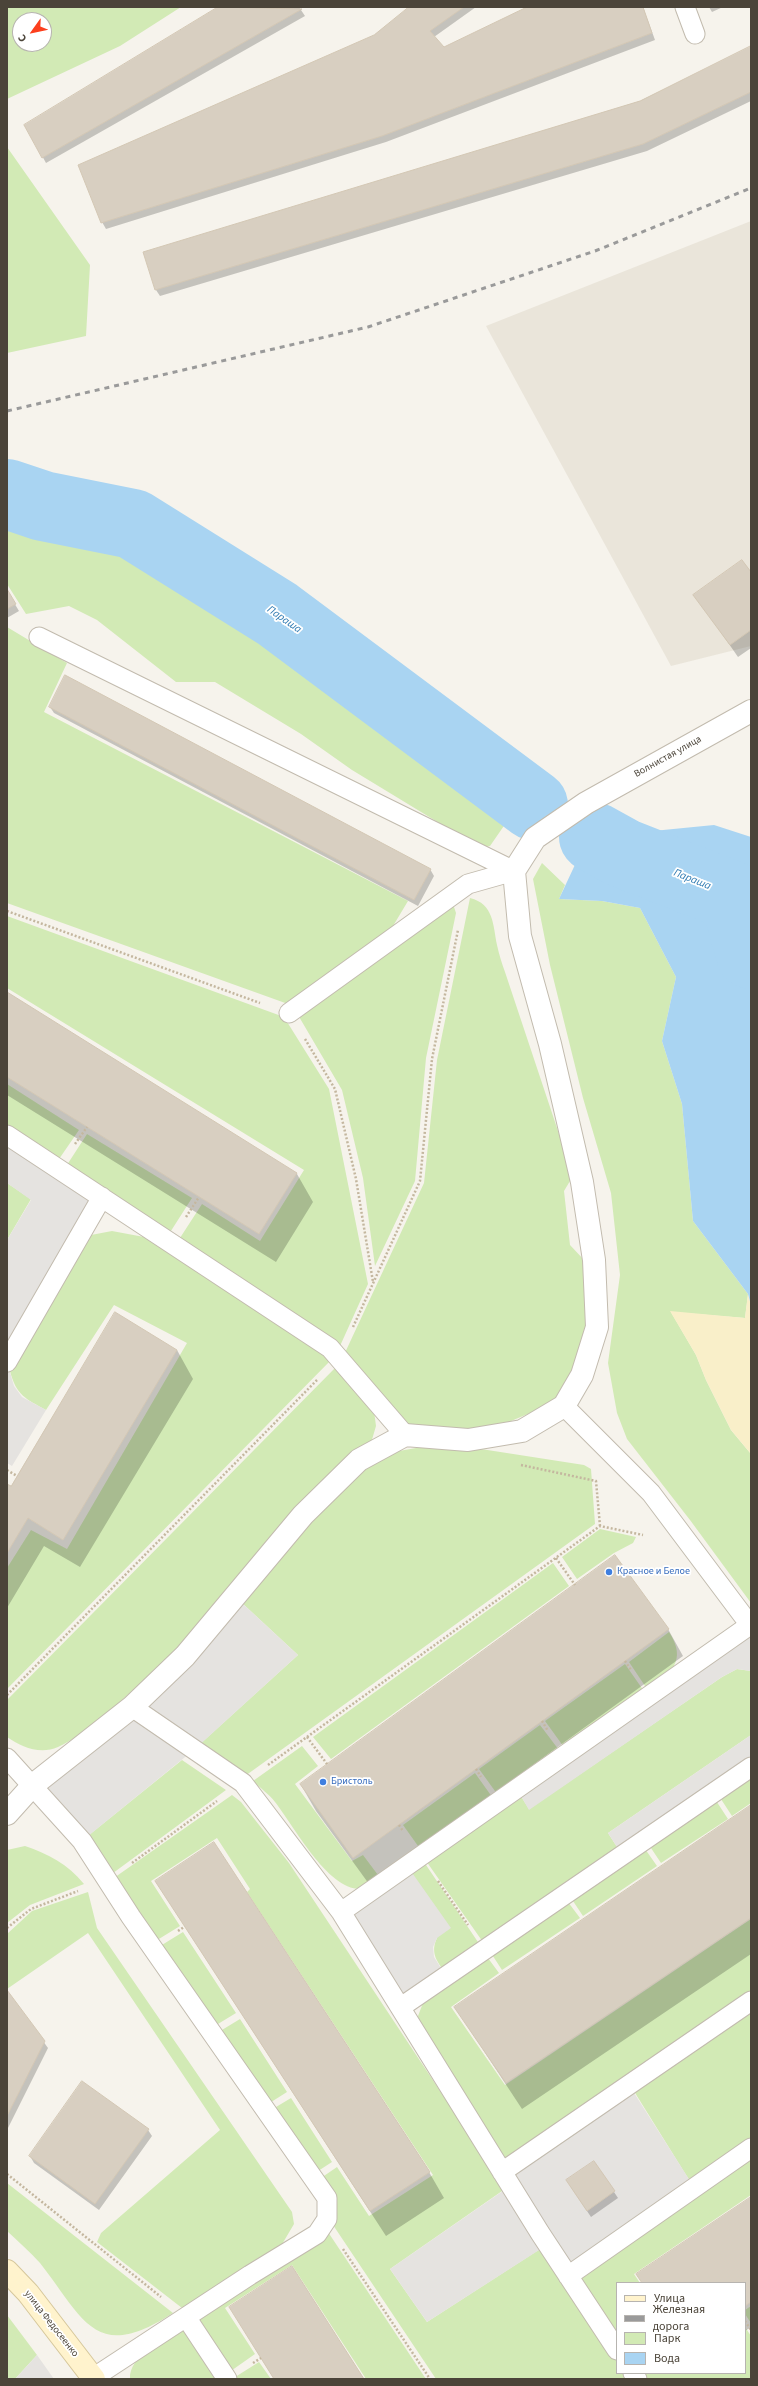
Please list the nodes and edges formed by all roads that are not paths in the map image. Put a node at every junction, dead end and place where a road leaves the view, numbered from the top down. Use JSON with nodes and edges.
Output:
{"nodes":[{"id":1,"x":685,"y":7,"type":"edge"},
{"id":2,"x":695,"y":34,"type":"dead end"},
{"id":3,"x":39,"y":637,"type":"dead end"},
{"id":4,"x":751,"y":711,"type":"edge"},
{"id":5,"x":514,"y":871,"type":"junction"},
{"id":6,"x":289,"y":1014,"type":"road end"},
{"id":7,"x":7,"y":1135,"type":"edge"},
{"id":8,"x":102,"y":1197,"type":"junction"},
{"id":9,"x":7,"y":1362,"type":"edge"},
{"id":10,"x":564,"y":1406,"type":"junction"},
{"id":11,"x":405,"y":1434,"type":"junction"},
{"id":12,"x":751,"y":1625,"type":"edge"},
{"id":13,"x":132,"y":1707,"type":"junction"},
{"id":14,"x":7,"y":1758,"type":"edge"},
{"id":15,"x":751,"y":1767,"type":"edge"},
{"id":16,"x":34,"y":1785,"type":"junction"},
{"id":17,"x":7,"y":1814,"type":"edge"},
{"id":18,"x":341,"y":1912,"type":"junction"},
{"id":19,"x":751,"y":2001,"type":"edge"},
{"id":20,"x":401,"y":2007,"type":"junction"},
{"id":21,"x":751,"y":2148,"type":"edge"},
{"id":22,"x":502,"y":2172,"type":"junction"},
{"id":23,"x":7,"y":2271,"type":"edge"},
{"id":24,"x":568,"y":2276,"type":"junction"},
{"id":25,"x":186,"y":2317,"type":"junction"},
{"id":26,"x":616,"y":2348,"type":"edge"},
{"id":27,"x":94,"y":2379,"type":"edge"},
{"id":28,"x":227,"y":2379,"type":"edge"}],
"edges":[{"from":1,"to":2,"type":"lane"},
{"from":3,"to":5,"type":"lane"},
{"from":4,"to":5,"type":"street","name":"Волнистая улица"},
{"from":5,"to":6,"type":"lane"},
{"from":5,"to":10,"type":"street"},
{"from":7,"to":8,"type":"lane"},
{"from":8,"to":9,"type":"lane"},
{"from":8,"to":11,"type":"lane"},
{"from":10,"to":11,"type":"street"},
{"from":10,"to":12,"type":"lane"},
{"from":11,"to":13,"type":"street"},
{"from":12,"to":18,"type":"lane"},
{"from":13,"to":16,"type":"street"},
{"from":13,"to":18,"type":"lane"},
{"from":14,"to":16,"type":"lane"},
{"from":15,"to":20,"type":"lane"},
{"from":16,"to":17,"type":"street"},
{"from":16,"to":25,"type":"lane"},
{"from":18,"to":20,"type":"lane"},
{"from":19,"to":22,"type":"lane"},
{"from":20,"to":22,"type":"lane"},
{"from":21,"to":24,"type":"lane"},
{"from":22,"to":24,"type":"lane"},
{"from":23,"to":27,"type":"main road","name":"улица Федосеенко"},
{"from":24,"to":26,"type":"lane"},
{"from":25,"to":27,"type":"lane"},
{"from":25,"to":28,"type":"lane"}]}
